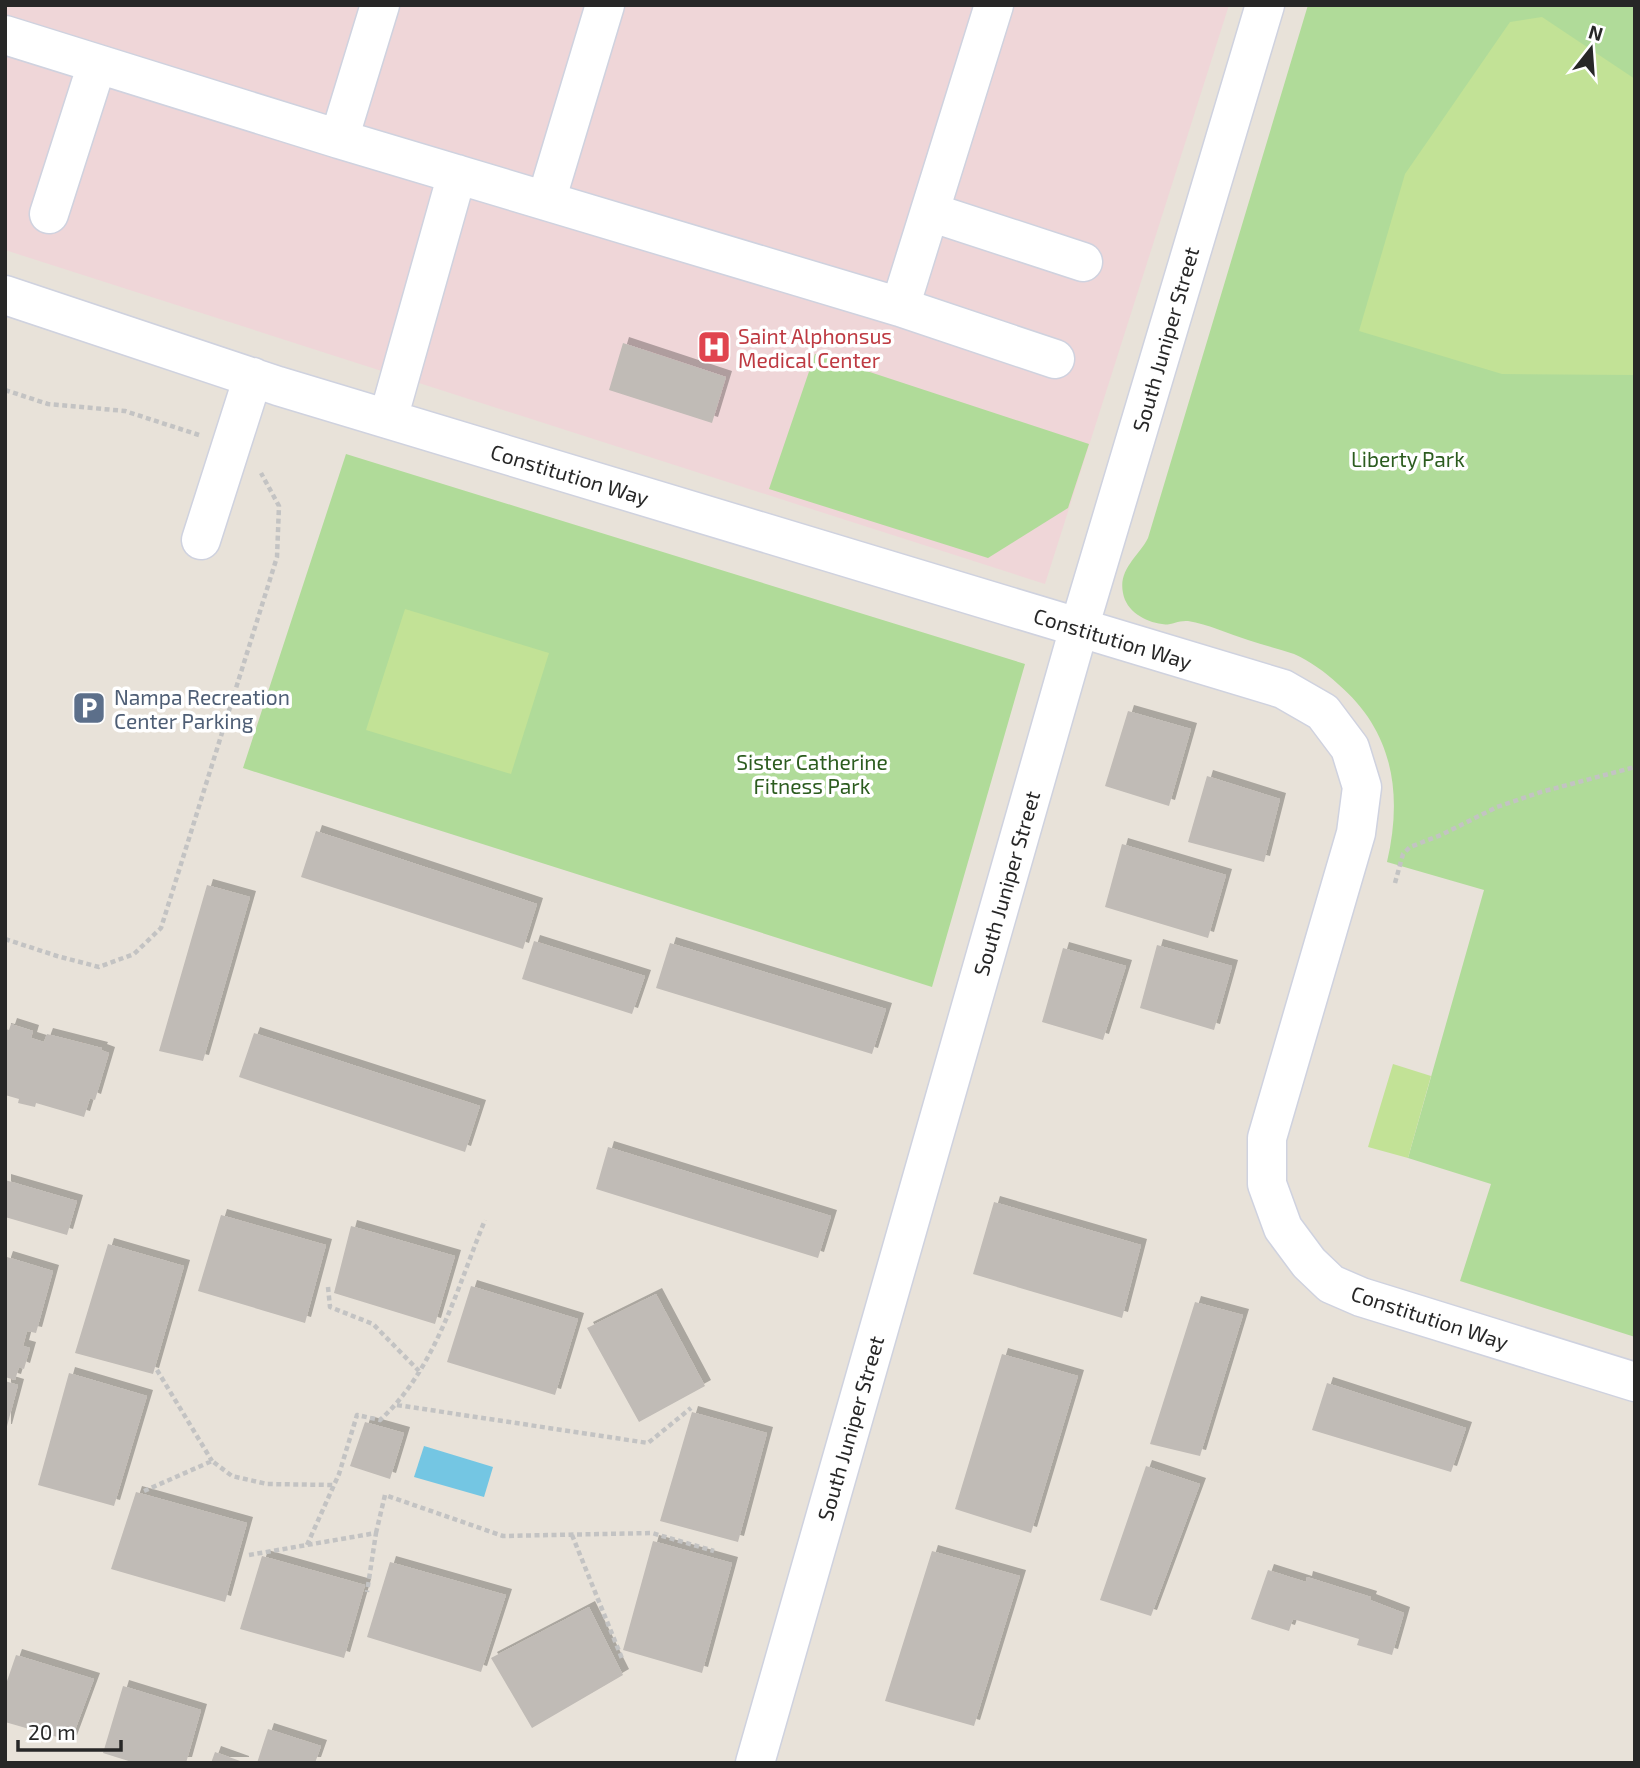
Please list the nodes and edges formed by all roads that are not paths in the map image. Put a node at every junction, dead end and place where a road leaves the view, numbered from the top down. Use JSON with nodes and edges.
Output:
{"nodes":[{"id":1,"x":380,"y":5,"type":"edge"},
{"id":2,"x":605,"y":5,"type":"edge"},
{"id":3,"x":994,"y":5,"type":"edge"},
{"id":4,"x":1265,"y":5,"type":"edge"},
{"id":5,"x":5,"y":35,"type":"edge"},
{"id":6,"x":97,"y":64,"type":"junction"},
{"id":7,"x":339,"y":139,"type":"junction"},
{"id":8,"x":457,"y":174,"type":"junction"},
{"id":9,"x":546,"y":201,"type":"junction"},
{"id":10,"x":930,"y":212,"type":"junction"},
{"id":11,"x":49,"y":214,"type":"dead end"},
{"id":12,"x":1083,"y":262,"type":"dead end"},
{"id":13,"x":5,"y":295,"type":"edge"},
{"id":14,"x":900,"y":307,"type":"junction"},
{"id":15,"x":1055,"y":359,"type":"dead end"},
{"id":16,"x":253,"y":377,"type":"junction"},
{"id":17,"x":388,"y":419,"type":"junction"},
{"id":18,"x":201,"y":540,"type":"dead end"},
{"id":19,"x":1079,"y":628,"type":"junction"},
{"id":20,"x":1635,"y":1382,"type":"edge"},
{"id":21,"x":755,"y":1763,"type":"edge"}],
"edges":[{"from":1,"to":7,"type":"street"},
{"from":2,"to":9,"type":"street"},
{"from":3,"to":10,"type":"street"},
{"from":4,"to":19,"type":"street","name":"South Juniper Street"},
{"from":5,"to":6,"type":"street"},
{"from":6,"to":7,"type":"street"},
{"from":6,"to":11,"type":"street"},
{"from":7,"to":8,"type":"street"},
{"from":8,"to":9,"type":"street"},
{"from":8,"to":17,"type":"street"},
{"from":9,"to":14,"type":"street"},
{"from":10,"to":12,"type":"street"},
{"from":10,"to":14,"type":"street"},
{"from":13,"to":16,"type":"street","name":"Constitution Way"},
{"from":14,"to":15,"type":"street"},
{"from":16,"to":17,"type":"street","name":"Constitution Way"},
{"from":16,"to":18,"type":"street"},
{"from":17,"to":19,"type":"street","name":"Constitution Way"},
{"from":19,"to":20,"type":"street","name":"Constitution Way"},
{"from":19,"to":21,"type":"street","name":"South Juniper Street"}]}
